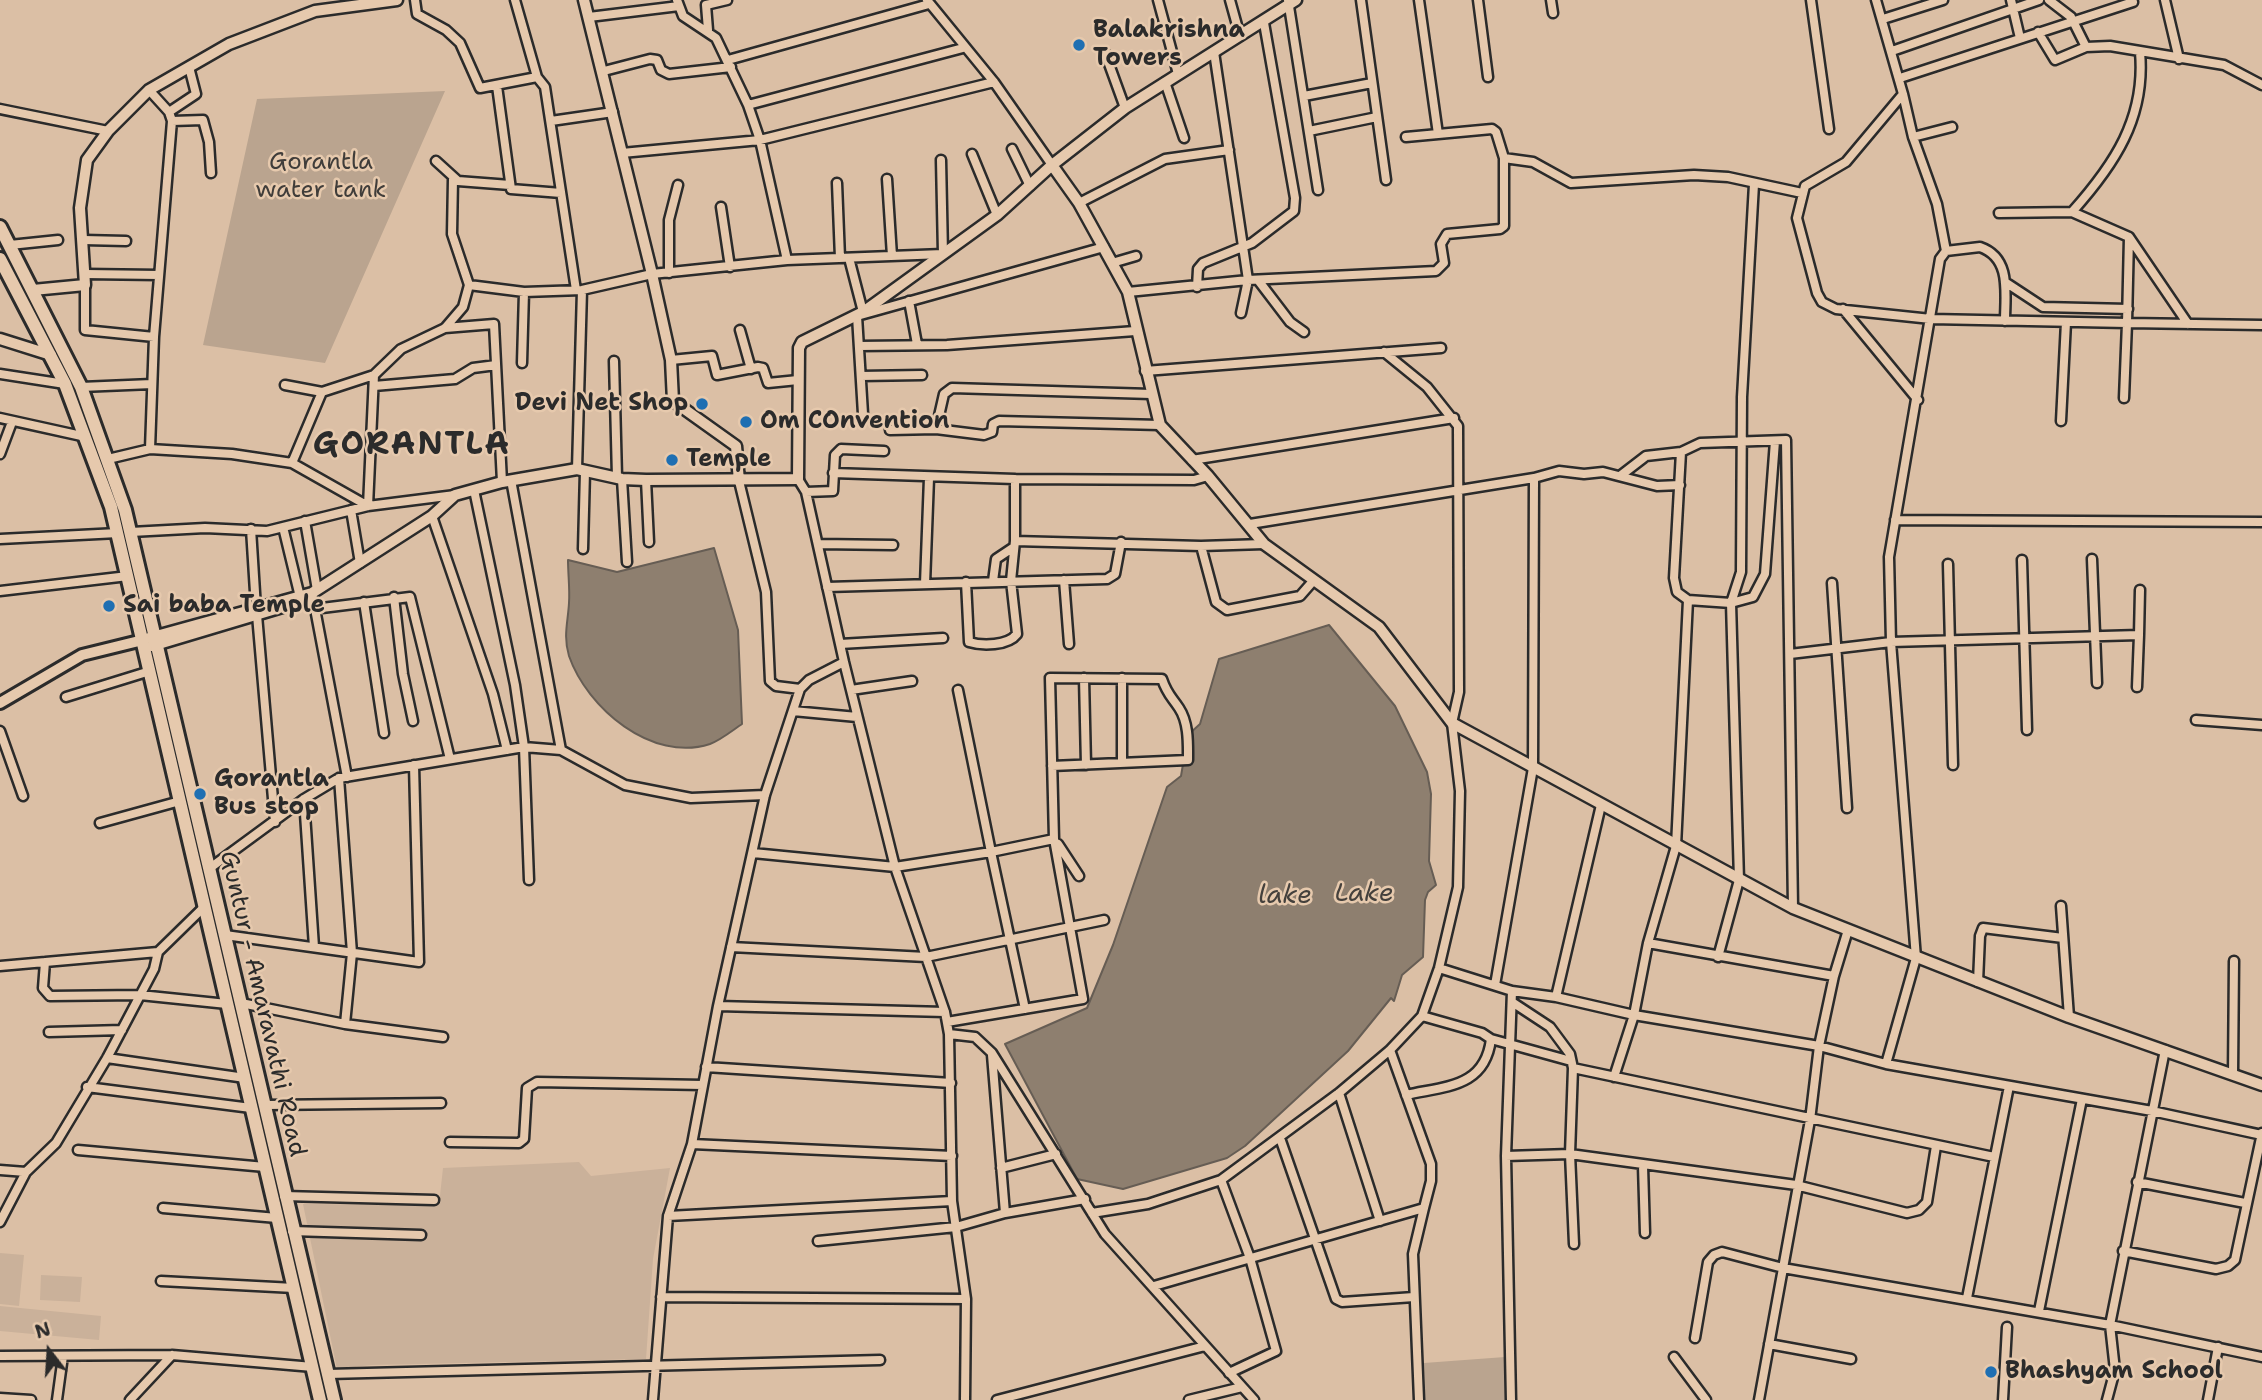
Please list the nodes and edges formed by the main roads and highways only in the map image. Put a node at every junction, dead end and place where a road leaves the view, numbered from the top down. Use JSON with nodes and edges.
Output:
{"nodes":[{"id":1,"x":0,"y":227,"type":"edge"},
{"id":2,"x":0,"y":259,"type":"edge"},
{"id":3,"x":4,"y":274,"type":"edge"},
{"id":4,"x":124,"y":533,"type":"junction"},
{"id":5,"x":150,"y":642,"type":"junction"},
{"id":6,"x":0,"y":702,"type":"edge"},
{"id":7,"x":320,"y":1400,"type":"edge"},
{"id":8,"x":334,"y":1400,"type":"edge"}],
"edges":[{"from":1,"to":4,"type":"main road","name":"Guntur - Amaravathi Road"},
{"from":2,"to":3,"type":"main road","name":"Guntur - Amaravathi Road"},
{"from":3,"to":4,"type":"main road","name":"Guntur - Amaravathi Road"},
{"from":4,"to":5,"type":"main road","name":"Guntur - Amaravathi Road"},
{"from":4,"to":5,"type":"main road","name":"Guntur - Amaravathi Road"},
{"from":5,"to":6,"type":"main road"},
{"from":5,"to":7,"type":"main road","name":"Guntur - Amaravathi Road"},
{"from":5,"to":8,"type":"main road","name":"Guntur - Amaravathi Road"}]}
